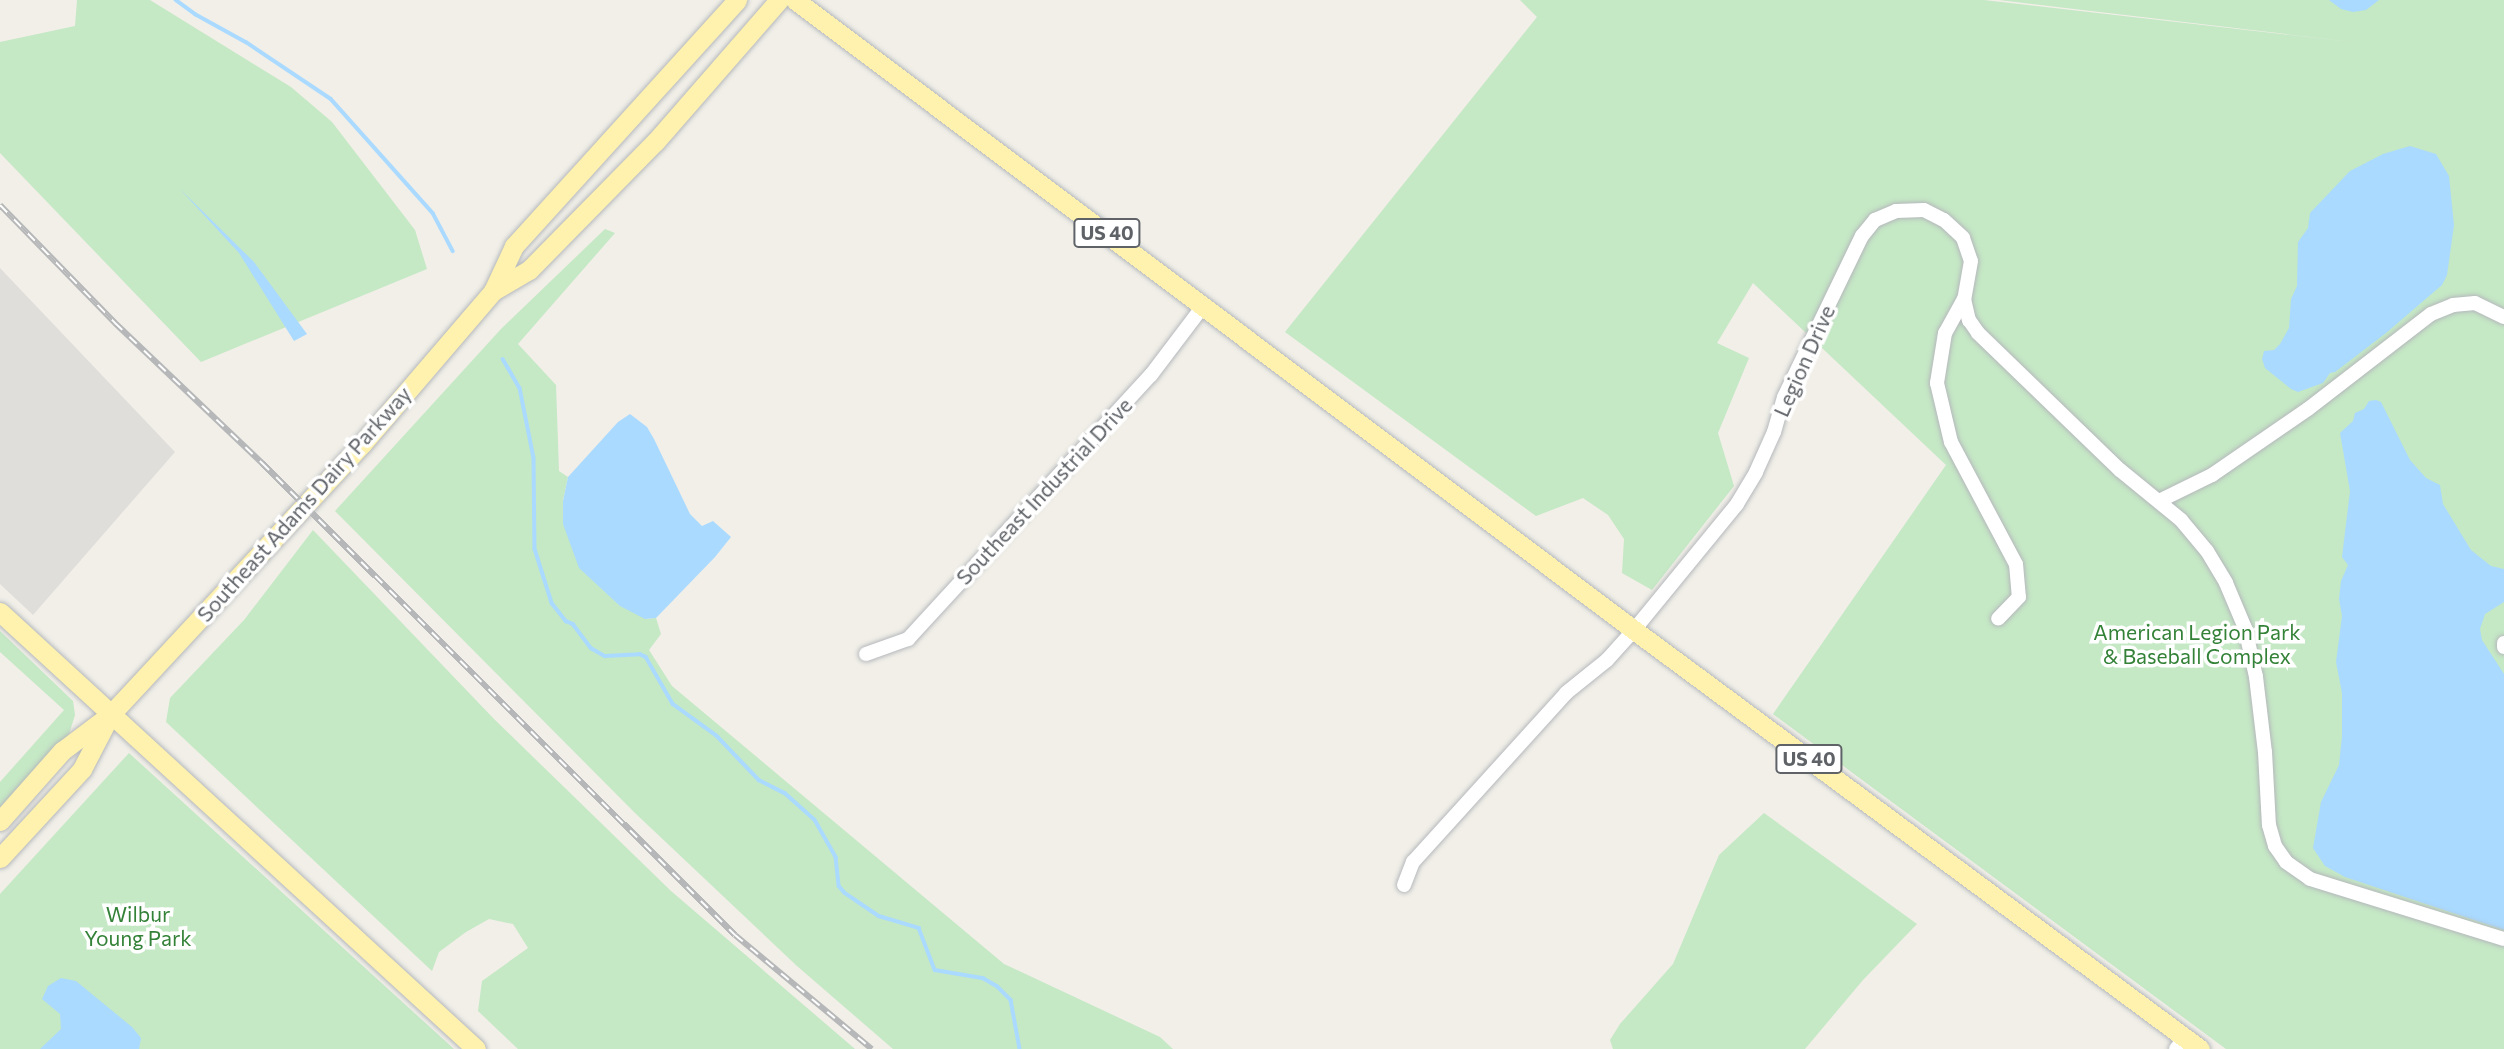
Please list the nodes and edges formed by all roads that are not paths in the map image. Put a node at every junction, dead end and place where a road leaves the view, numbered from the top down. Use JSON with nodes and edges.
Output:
{"nodes":[{"id":1,"x":737,"y":0,"type":"edge"},
{"id":2,"x":779,"y":0,"type":"edge"},
{"id":3,"x":795,"y":0,"type":"edge"},
{"id":4,"x":493,"y":290,"type":"junction"},
{"id":5,"x":1964,"y":299,"type":"junction"},
{"id":6,"x":1204,"y":305,"type":"junction"},
{"id":7,"x":2504,"y":317,"type":"edge"},
{"id":8,"x":2159,"y":501,"type":"junction"},
{"id":9,"x":0,"y":612,"type":"edge"},
{"id":10,"x":1998,"y":619,"type":"dead end"},
{"id":11,"x":1634,"y":630,"type":"junction"},
{"id":12,"x":866,"y":654,"type":"dead end"},
{"id":13,"x":111,"y":714,"type":"junction"},
{"id":14,"x":0,"y":821,"type":"edge"},
{"id":15,"x":0,"y":858,"type":"edge"},
{"id":16,"x":1404,"y":885,"type":"dead end"},
{"id":17,"x":2504,"y":939,"type":"edge"},
{"id":18,"x":2187,"y":1045,"type":"edge"},
{"id":19,"x":475,"y":1049,"type":"edge"}],
"edges":[{"from":1,"to":4,"type":"main road","name":"Southeast Adams Dairy Parkway"},
{"from":2,"to":4,"type":"main road","name":"Southeast Adams Dairy Parkway"},
{"from":3,"to":6,"type":"main road","number":"US 40"},
{"from":4,"to":13,"type":"main road","name":"Southeast Adams Dairy Parkway"},
{"from":5,"to":8,"type":"street"},
{"from":5,"to":10,"type":"street"},
{"from":5,"to":11,"type":"street","name":"Legion Drive"},
{"from":6,"to":11,"type":"main road","number":"US 40"},
{"from":6,"to":12,"type":"street","name":"Southeast Industrial Drive"},
{"from":7,"to":8,"type":"street"},
{"from":8,"to":17,"type":"street"},
{"from":9,"to":13,"type":"main road"},
{"from":11,"to":16,"type":"street"},
{"from":11,"to":18,"type":"main road","number":"US 40"},
{"from":13,"to":14,"type":"main road","name":"Southeast Adams Dairy Parkway"},
{"from":13,"to":15,"type":"main road","name":"Southeast Adams Dairy Parkway"},
{"from":13,"to":19,"type":"main road"}]}
